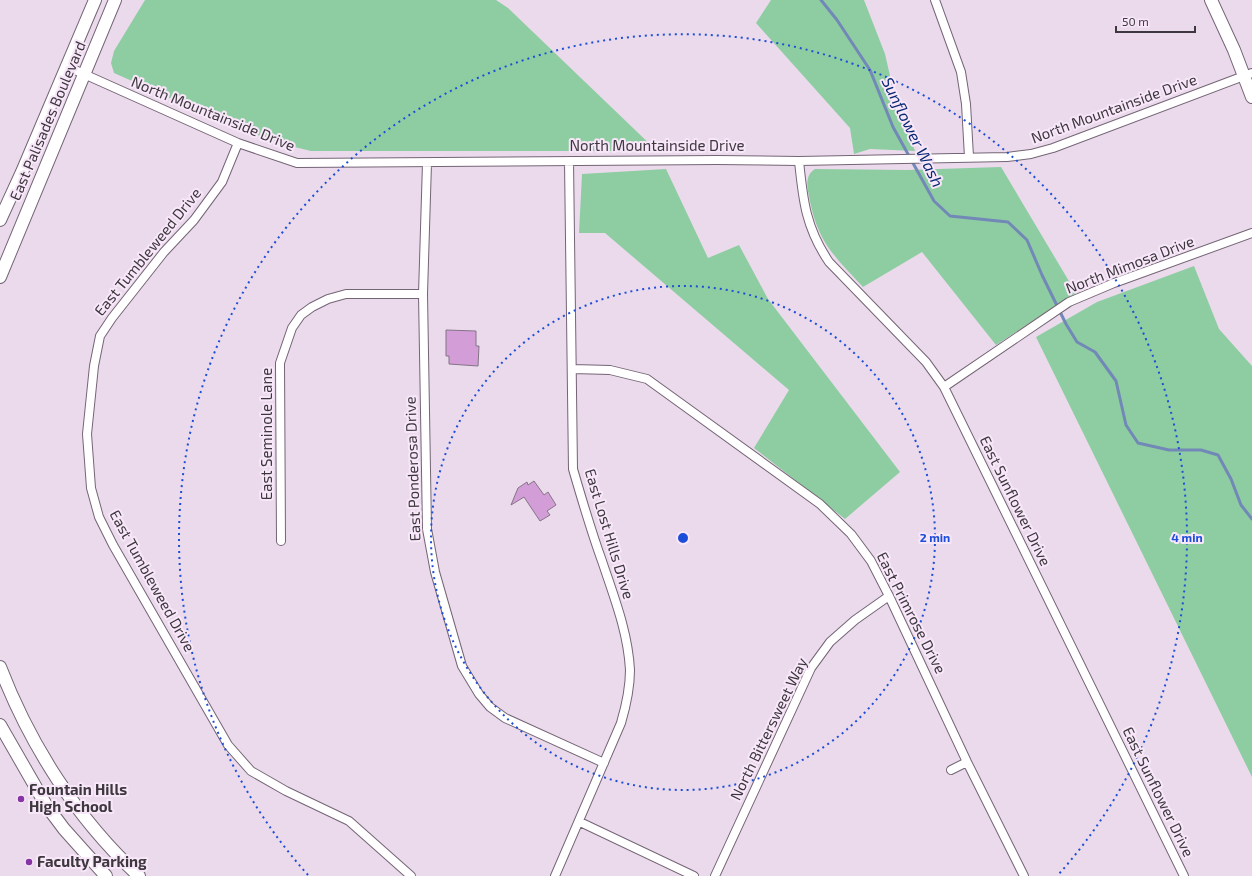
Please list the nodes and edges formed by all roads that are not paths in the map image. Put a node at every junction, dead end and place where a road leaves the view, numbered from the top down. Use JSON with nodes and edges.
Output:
{"nodes":[{"id":1,"x":95,"y":0,"type":"edge"},
{"id":2,"x":115,"y":0,"type":"edge"},
{"id":3,"x":935,"y":0,"type":"edge"},
{"id":4,"x":1211,"y":0,"type":"edge"},
{"id":5,"x":66,"y":66,"type":"junction"},
{"id":6,"x":1248,"y":74,"type":"edge"},
{"id":7,"x":85,"y":75,"type":"junction"},
{"id":8,"x":1252,"y":97,"type":"edge"},
{"id":9,"x":238,"y":143,"type":"junction"},
{"id":10,"x":969,"y":157,"type":"junction"},
{"id":11,"x":569,"y":161,"type":"junction"},
{"id":12,"x":799,"y":161,"type":"junction"},
{"id":13,"x":427,"y":162,"type":"junction"},
{"id":14,"x":0,"y":220,"type":"edge"},
{"id":15,"x":1252,"y":233,"type":"edge"},
{"id":16,"x":0,"y":277,"type":"edge"},
{"id":17,"x":423,"y":294,"type":"junction"},
{"id":18,"x":573,"y":369,"type":"junction"},
{"id":19,"x":944,"y":387,"type":"junction"},
{"id":20,"x":281,"y":541,"type":"dead end"},
{"id":21,"x":889,"y":596,"type":"junction"},
{"id":22,"x":0,"y":667,"type":"edge"},
{"id":23,"x":0,"y":725,"type":"edge"},
{"id":24,"x":967,"y":762,"type":"junction"},
{"id":25,"x":604,"y":764,"type":"junction"},
{"id":26,"x":951,"y":770,"type":"dead end"},
{"id":27,"x":580,"y":822,"type":"junction"},
{"id":28,"x":106,"y":876,"type":"edge"},
{"id":29,"x":139,"y":876,"type":"edge"},
{"id":30,"x":410,"y":876,"type":"edge"},
{"id":31,"x":555,"y":876,"type":"edge"},
{"id":32,"x":694,"y":876,"type":"edge"},
{"id":33,"x":715,"y":876,"type":"edge"},
{"id":34,"x":1024,"y":876,"type":"edge"},
{"id":35,"x":1184,"y":876,"type":"edge"}],
"edges":[{"from":1,"to":5,"type":"street","name":"East Palisades Boulevard"},
{"from":2,"to":7,"type":"street","name":"East Palisades Boulevard"},
{"from":3,"to":10,"type":"street"},
{"from":4,"to":6,"type":"street"},
{"from":5,"to":7,"type":"street","name":"North Mountainside Drive"},
{"from":5,"to":14,"type":"street","name":"East Palisades Boulevard"},
{"from":6,"to":8,"type":"street"},
{"from":6,"to":10,"type":"street","name":"North Mountainside Drive"},
{"from":7,"to":9,"type":"street","name":"North Mountainside Drive"},
{"from":7,"to":16,"type":"street","name":"East Palisades Boulevard"},
{"from":9,"to":13,"type":"street","name":"North Mountainside Drive"},
{"from":9,"to":30,"type":"street","name":"East Tumbleweed Drive"},
{"from":10,"to":12,"type":"street","name":"North Mountainside Drive"},
{"from":11,"to":12,"type":"street","name":"North Mountainside Drive"},
{"from":11,"to":13,"type":"street","name":"North Mountainside Drive"},
{"from":11,"to":18,"type":"street","name":"East Lost Hills Drive"},
{"from":12,"to":19,"type":"street","name":"East Sunflower Drive"},
{"from":13,"to":17,"type":"street","name":"East Ponderosa Drive"},
{"from":15,"to":19,"type":"street","name":"North Mimosa Drive"},
{"from":17,"to":20,"type":"street","name":"East Seminole Lane"},
{"from":17,"to":25,"type":"street","name":"East Ponderosa Drive"},
{"from":18,"to":21,"type":"street","name":"East Primrose Drive"},
{"from":18,"to":25,"type":"street","name":"East Lost Hills Drive"},
{"from":19,"to":35,"type":"street","name":"East Sunflower Drive"},
{"from":21,"to":24,"type":"street","name":"East Primrose Drive"},
{"from":21,"to":33,"type":"street","name":"North Bittersweet Way"},
{"from":22,"to":29,"type":"street"},
{"from":23,"to":28,"type":"street"},
{"from":24,"to":26,"type":"street"},
{"from":24,"to":34,"type":"street","name":"East Primrose Drive"},
{"from":25,"to":27,"type":"street","name":"East Lost Hills Drive"},
{"from":27,"to":31,"type":"street","name":"East Lost Hills Drive"},
{"from":27,"to":32,"type":"street"}]}
